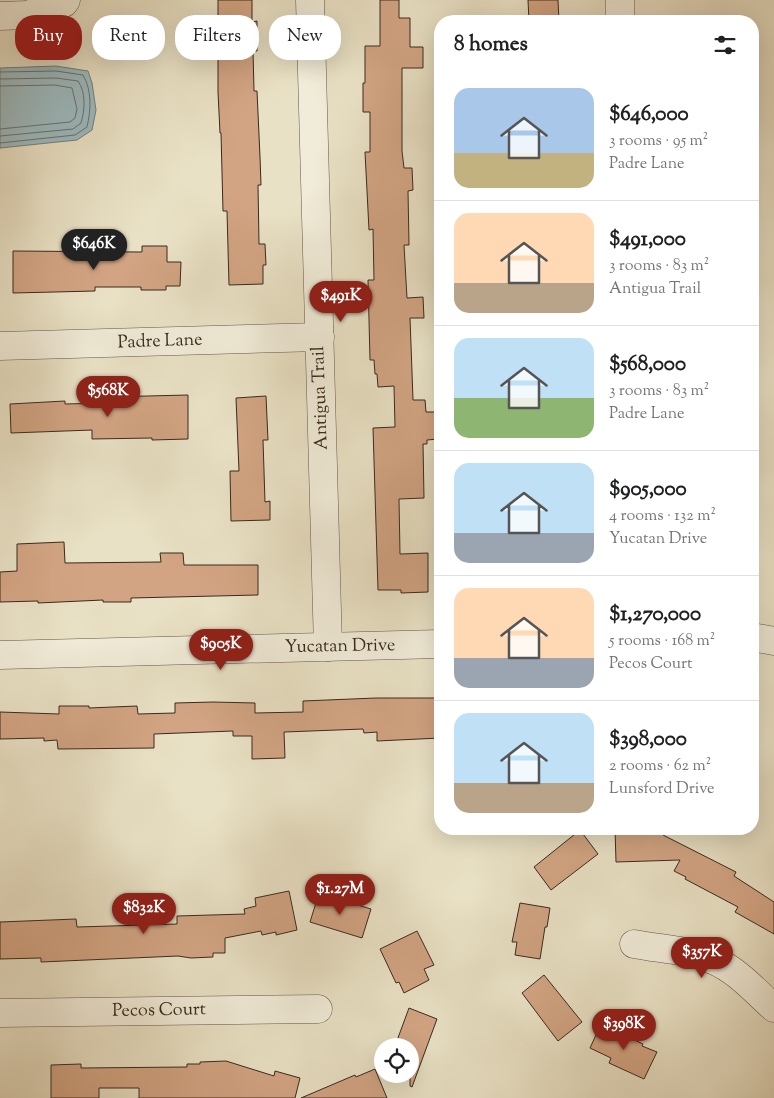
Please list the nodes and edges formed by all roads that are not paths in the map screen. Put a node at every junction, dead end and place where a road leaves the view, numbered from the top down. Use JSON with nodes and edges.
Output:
{"nodes":[{"id":1,"x":66,"y":0,"type":"edge"},
{"id":2,"x":310,"y":0,"type":"edge"},
{"id":3,"x":620,"y":0,"type":"edge"},
{"id":4,"x":620,"y":15,"type":"edge"},
{"id":5,"x":0,"y":16,"type":"edge"},
{"id":6,"x":320,"y":337,"type":"junction"},
{"id":7,"x":0,"y":346,"type":"edge"},
{"id":8,"x":759,"y":638,"type":"edge"},
{"id":9,"x":774,"y":640,"type":"edge"},
{"id":10,"x":434,"y":644,"type":"edge"},
{"id":11,"x":328,"y":647,"type":"junction"},
{"id":12,"x":0,"y":655,"type":"edge"},
{"id":13,"x":634,"y":944,"type":"dead end"},
{"id":14,"x":774,"y":1008,"type":"edge"},
{"id":15,"x":318,"y":1009,"type":"dead end"},
{"id":16,"x":0,"y":1013,"type":"edge"}],
"edges":[{"from":1,"to":5,"type":"street"},
{"from":2,"to":6,"type":"street","name":"Antigua Trail"},
{"from":3,"to":4,"type":"street"},
{"from":6,"to":7,"type":"street","name":"Padre Lane"},
{"from":6,"to":11,"type":"street","name":"Antigua Trail"},
{"from":8,"to":9,"type":"street"},
{"from":10,"to":11,"type":"street","name":"Yucatan Drive"},
{"from":11,"to":12,"type":"street","name":"Yucatan Drive"},
{"from":13,"to":14,"type":"street"},
{"from":15,"to":16,"type":"street","name":"Pecos Court"}]}
